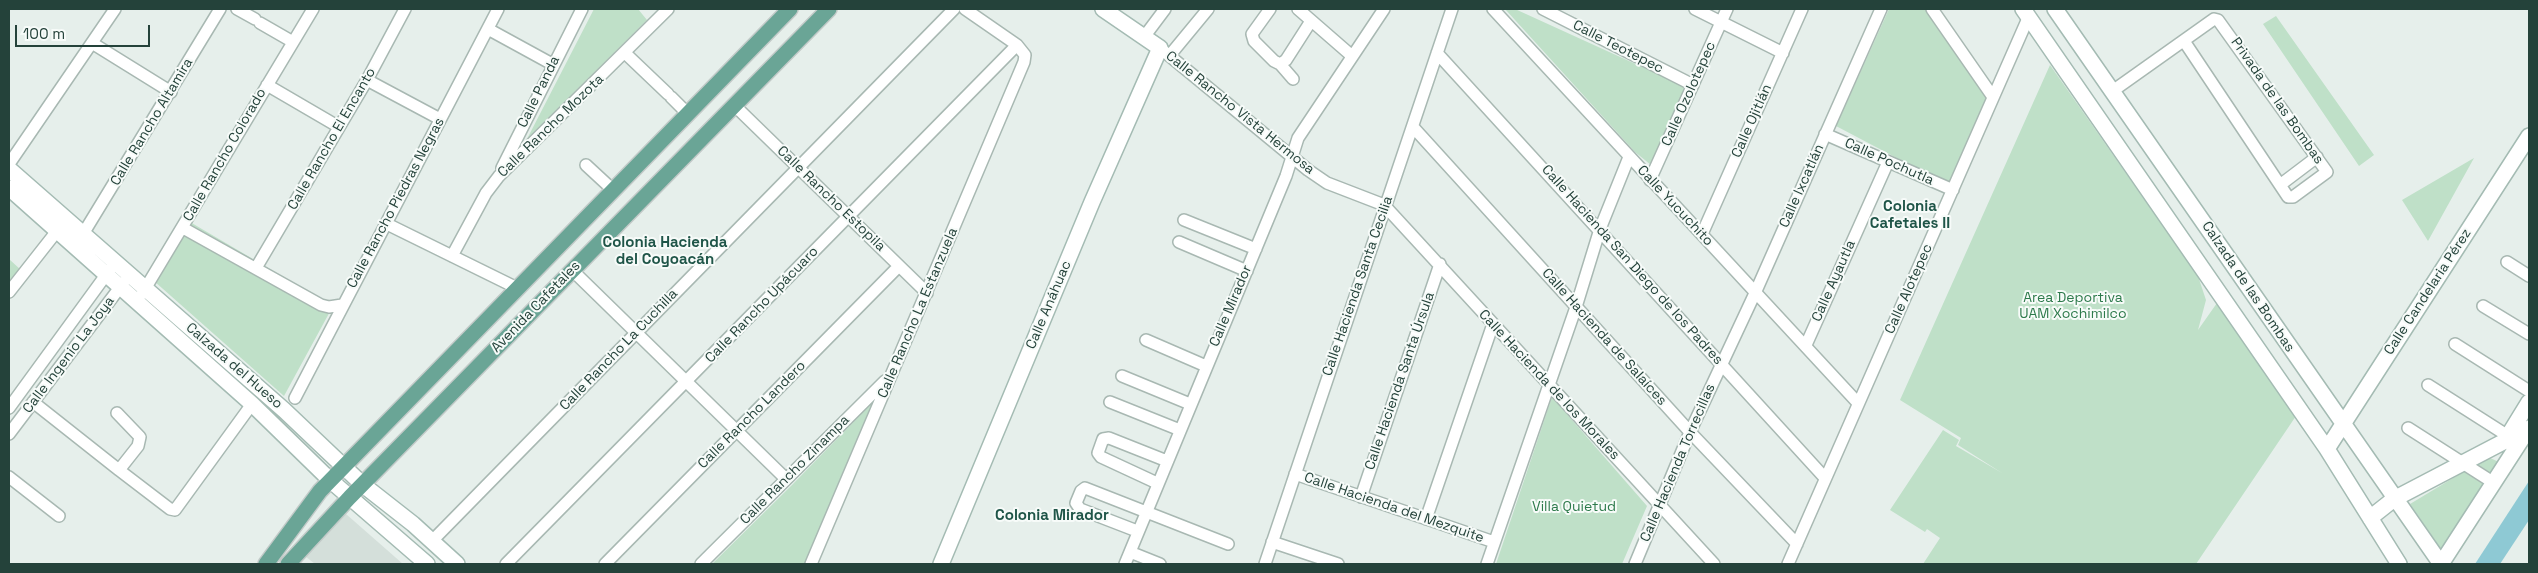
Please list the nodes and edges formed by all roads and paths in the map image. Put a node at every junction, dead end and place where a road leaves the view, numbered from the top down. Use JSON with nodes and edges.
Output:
{"nodes":[{"id":1,"x":115,"y":9,"type":"edge"},
{"id":2,"x":220,"y":9,"type":"edge"},
{"id":3,"x":237,"y":9,"type":"edge"},
{"id":4,"x":313,"y":9,"type":"edge"},
{"id":5,"x":405,"y":9,"type":"edge"},
{"id":6,"x":498,"y":9,"type":"edge"},
{"id":7,"x":582,"y":9,"type":"edge"},
{"id":8,"x":790,"y":9,"type":"edge"},
{"id":9,"x":828,"y":9,"type":"edge"},
{"id":10,"x":954,"y":9,"type":"edge"},
{"id":11,"x":965,"y":9,"type":"edge"},
{"id":12,"x":1208,"y":9,"type":"edge"},
{"id":13,"x":1270,"y":9,"type":"edge"},
{"id":14,"x":1298,"y":9,"type":"edge"},
{"id":15,"x":1384,"y":9,"type":"edge"},
{"id":16,"x":1452,"y":9,"type":"edge"},
{"id":17,"x":1493,"y":9,"type":"edge"},
{"id":18,"x":1544,"y":9,"type":"edge"},
{"id":19,"x":1695,"y":9,"type":"edge"},
{"id":20,"x":1727,"y":9,"type":"edge"},
{"id":21,"x":1802,"y":9,"type":"edge"},
{"id":22,"x":1881,"y":9,"type":"edge"},
{"id":23,"x":1932,"y":9,"type":"edge"},
{"id":24,"x":2055,"y":9,"type":"edge"},
{"id":25,"x":662,"y":11,"type":"edge"},
{"id":26,"x":1111,"y":11,"type":"edge"},
{"id":27,"x":1158,"y":11,"type":"edge"},
{"id":28,"x":2026,"y":13,"type":"edge"},
{"id":29,"x":1311,"y":21,"type":"junction"},
{"id":30,"x":1721,"y":22,"type":"junction"},
{"id":31,"x":488,"y":29,"type":"junction"},
{"id":32,"x":1144,"y":37,"type":"junction"},
{"id":33,"x":2184,"y":41,"type":"junction"},
{"id":34,"x":92,"y":42,"type":"junction"},
{"id":35,"x":293,"y":42,"type":"junction"},
{"id":36,"x":1017,"y":44,"type":"junction"},
{"id":37,"x":1165,"y":52,"type":"junction"},
{"id":38,"x":1438,"y":52,"type":"junction"},
{"id":39,"x":625,"y":53,"type":"junction"},
{"id":40,"x":1783,"y":53,"type":"junction"},
{"id":41,"x":1352,"y":56,"type":"junction"},
{"id":42,"x":552,"y":64,"type":"junction"},
{"id":43,"x":1280,"y":64,"type":"junction"},
{"id":44,"x":1294,"y":79,"type":"dead end"},
{"id":45,"x":367,"y":80,"type":"junction"},
{"id":46,"x":1693,"y":84,"type":"junction"},
{"id":47,"x":267,"y":85,"type":"junction"},
{"id":48,"x":2114,"y":90,"type":"junction"},
{"id":49,"x":171,"y":92,"type":"junction"},
{"id":50,"x":1994,"y":97,"type":"junction"},
{"id":51,"x":734,"y":105,"type":"junction"},
{"id":52,"x":688,"y":114,"type":"junction"},
{"id":53,"x":440,"y":119,"type":"junction"},
{"id":54,"x":339,"y":127,"type":"junction"},
{"id":55,"x":1413,"y":127,"type":"junction"},
{"id":56,"x":1825,"y":134,"type":"junction"},
{"id":57,"x":2529,"y":136,"type":"edge"},
{"id":58,"x":1292,"y":155,"type":"junction"},
{"id":59,"x":1629,"y":157,"type":"junction"},
{"id":60,"x":2317,"y":157,"type":"junction"},
{"id":61,"x":1888,"y":162,"type":"junction"},
{"id":62,"x":9,"y":164,"type":"edge"},
{"id":63,"x":586,"y":165,"type":"dead end"},
{"id":64,"x":798,"y":167,"type":"junction"},
{"id":65,"x":9,"y":169,"type":"edge"},
{"id":66,"x":499,"y":176,"type":"junction"},
{"id":67,"x":1650,"y":180,"type":"junction"},
{"id":68,"x":2280,"y":185,"type":"junction"},
{"id":69,"x":9,"y":188,"type":"edge"},
{"id":70,"x":613,"y":190,"type":"junction"},
{"id":71,"x":1953,"y":190,"type":"junction"},
{"id":72,"x":1384,"y":205,"type":"junction"},
{"id":73,"x":849,"y":216,"type":"junction"},
{"id":74,"x":1184,"y":220,"type":"dead end"},
{"id":75,"x":387,"y":224,"type":"junction"},
{"id":76,"x":183,"y":228,"type":"junction"},
{"id":77,"x":87,"y":229,"type":"junction"},
{"id":78,"x":1600,"y":229,"type":"junction"},
{"id":79,"x":57,"y":231,"type":"junction"},
{"id":80,"x":1702,"y":234,"type":"junction"},
{"id":81,"x":1180,"y":242,"type":"dead end"},
{"id":82,"x":1256,"y":249,"type":"junction"},
{"id":83,"x":452,"y":256,"type":"junction"},
{"id":84,"x":2506,"y":262,"type":"dead end"},
{"id":85,"x":1440,"y":264,"type":"junction"},
{"id":86,"x":899,"y":266,"type":"junction"},
{"id":87,"x":256,"y":268,"type":"junction"},
{"id":88,"x":110,"y":269,"type":"junction"},
{"id":89,"x":572,"y":270,"type":"junction"},
{"id":90,"x":1247,"y":271,"type":"junction"},
{"id":91,"x":2529,"y":276,"type":"edge"},
{"id":92,"x":124,"y":281,"type":"junction"},
{"id":93,"x":518,"y":288,"type":"junction"},
{"id":94,"x":146,"y":289,"type":"junction"},
{"id":95,"x":1756,"y":291,"type":"junction"},
{"id":96,"x":9,"y":292,"type":"edge"},
{"id":97,"x":927,"y":293,"type":"junction"},
{"id":98,"x":136,"y":301,"type":"junction"},
{"id":99,"x":342,"y":305,"type":"junction"},
{"id":100,"x":2483,"y":306,"type":"dead end"},
{"id":101,"x":1576,"y":307,"type":"junction"},
{"id":102,"x":1493,"y":324,"type":"junction"},
{"id":103,"x":636,"y":333,"type":"junction"},
{"id":104,"x":2529,"y":334,"type":"edge"},
{"id":105,"x":1146,"y":340,"type":"dead end"},
{"id":106,"x":2455,"y":344,"type":"dead end"},
{"id":107,"x":1806,"y":345,"type":"junction"},
{"id":108,"x":1722,"y":363,"type":"junction"},
{"id":109,"x":1206,"y":366,"type":"junction"},
{"id":110,"x":1122,"y":376,"type":"dead end"},
{"id":111,"x":890,"y":377,"type":"junction"},
{"id":112,"x":687,"y":381,"type":"junction"},
{"id":113,"x":1549,"y":385,"type":"junction"},
{"id":114,"x":2428,"y":386,"type":"dead end"},
{"id":115,"x":2529,"y":391,"type":"edge"},
{"id":116,"x":294,"y":398,"type":"dead end"},
{"id":117,"x":33,"y":402,"type":"junction"},
{"id":118,"x":1110,"y":402,"type":"dead end"},
{"id":119,"x":1857,"y":402,"type":"junction"},
{"id":120,"x":2529,"y":402,"type":"edge"},
{"id":121,"x":252,"y":404,"type":"junction"},
{"id":122,"x":1190,"y":404,"type":"junction"},
{"id":123,"x":9,"y":408,"type":"edge"},
{"id":124,"x":117,"y":413,"type":"dead end"},
{"id":125,"x":2342,"y":425,"type":"junction"},
{"id":126,"x":2408,"y":428,"type":"dead end"},
{"id":127,"x":2529,"y":428,"type":"edge"},
{"id":128,"x":737,"y":430,"type":"junction"},
{"id":129,"x":1180,"y":430,"type":"junction"},
{"id":130,"x":1690,"y":432,"type":"junction"},
{"id":131,"x":9,"y":434,"type":"edge"},
{"id":132,"x":2508,"y":436,"type":"junction"},
{"id":133,"x":2327,"y":449,"type":"junction"},
{"id":134,"x":1167,"y":461,"type":"junction"},
{"id":135,"x":2463,"y":462,"type":"junction"},
{"id":136,"x":343,"y":466,"type":"junction"},
{"id":137,"x":120,"y":470,"type":"junction"},
{"id":138,"x":1294,"y":474,"type":"junction"},
{"id":139,"x":9,"y":477,"type":"edge"},
{"id":140,"x":785,"y":478,"type":"junction"},
{"id":141,"x":1825,"y":478,"type":"junction"},
{"id":142,"x":330,"y":480,"type":"junction"},
{"id":143,"x":1157,"y":483,"type":"junction"},
{"id":144,"x":2494,"y":483,"type":"junction"},
{"id":145,"x":362,"y":484,"type":"junction"},
{"id":146,"x":350,"y":497,"type":"junction"},
{"id":147,"x":1361,"y":497,"type":"junction"},
{"id":148,"x":2394,"y":499,"type":"junction"},
{"id":149,"x":1660,"y":505,"type":"junction"},
{"id":150,"x":1146,"y":511,"type":"junction"},
{"id":151,"x":59,"y":516,"type":"dead end"},
{"id":152,"x":2370,"y":518,"type":"junction"},
{"id":153,"x":1426,"y":519,"type":"junction"},
{"id":154,"x":1137,"y":531,"type":"junction"},
{"id":155,"x":432,"y":541,"type":"junction"},
{"id":156,"x":1272,"y":542,"type":"junction"},
{"id":157,"x":1494,"y":542,"type":"junction"},
{"id":158,"x":1228,"y":544,"type":"dead end"},
{"id":159,"x":1797,"y":544,"type":"junction"},
{"id":160,"x":1130,"y":552,"type":"junction"},
{"id":161,"x":266,"y":564,"type":"edge"},
{"id":162,"x":288,"y":564,"type":"edge"},
{"id":163,"x":427,"y":564,"type":"edge"},
{"id":164,"x":458,"y":564,"type":"edge"},
{"id":165,"x":506,"y":564,"type":"edge"},
{"id":166,"x":605,"y":564,"type":"edge"},
{"id":167,"x":701,"y":564,"type":"edge"},
{"id":168,"x":811,"y":564,"type":"edge"},
{"id":169,"x":941,"y":564,"type":"edge"},
{"id":170,"x":1125,"y":564,"type":"edge"},
{"id":171,"x":1160,"y":564,"type":"edge"},
{"id":172,"x":1265,"y":564,"type":"edge"},
{"id":173,"x":1338,"y":564,"type":"edge"},
{"id":174,"x":1487,"y":564,"type":"edge"},
{"id":175,"x":1635,"y":564,"type":"edge"},
{"id":176,"x":1712,"y":564,"type":"edge"},
{"id":177,"x":1788,"y":564,"type":"edge"},
{"id":178,"x":2399,"y":564,"type":"edge"},
{"id":179,"x":2441,"y":564,"type":"edge"}],
"edges":[{"from":1,"to":34,"type":"street"},
{"from":2,"to":49,"type":"street","name":"Calle Rancho Altamira"},
{"from":3,"to":35,"type":"street"},
{"from":4,"to":35,"type":"street","name":"Calle Rancho Colorado"},
{"from":5,"to":45,"type":"street","name":"Calle Rancho El Encanto"},
{"from":6,"to":31,"type":"street","name":"Calle Rancho Piedras Negras"},
{"from":7,"to":42,"type":"street","name":"Calle Panda"},
{"from":8,"to":52,"type":"main road","name":"Avenida Cafetales"},
{"from":9,"to":51,"type":"main road","name":"Avenida Cafetales"},
{"from":10,"to":64,"type":"street","name":"Calle Rancho La Cuchilla"},
{"from":11,"to":36,"type":"street"},
{"from":12,"to":37,"type":"street"},
{"from":13,"to":43,"type":"street"},
{"from":14,"to":29,"type":"street"},
{"from":15,"to":41,"type":"street","name":"Calle Mirador"},
{"from":16,"to":38,"type":"street","name":"Calle Hacienda Santa Cecilia"},
{"from":17,"to":59,"type":"street","name":"Calle Yucuchito"},
{"from":18,"to":46,"type":"street","name":"Calle Teotepec"},
{"from":19,"to":30,"type":"street"},
{"from":20,"to":30,"type":"street","name":"Calle Ozolotepec"},
{"from":21,"to":40,"type":"street","name":"Calle Ojitlán"},
{"from":22,"to":56,"type":"street","name":"Calle Ixcatlán"},
{"from":23,"to":50,"type":"street"},
{"from":24,"to":48,"type":"main road","name":"Calzada de las Bombas"},
{"from":25,"to":39,"type":"street","name":"Calle Rancho Mozota"},
{"from":26,"to":32,"type":"main road","name":"Calle Rancho Vista Hermosa"},
{"from":27,"to":32,"type":"street"},
{"from":28,"to":50,"type":"street","name":"Calle Alotepec"},
{"from":28,"to":133,"type":"main road","name":"Calzada de las Bombas"},
{"from":29,"to":41,"type":"street"},
{"from":29,"to":43,"type":"street"},
{"from":30,"to":40,"type":"street"},
{"from":30,"to":46,"type":"street","name":"Calle Ozolotepec"},
{"from":31,"to":42,"type":"street"},
{"from":31,"to":53,"type":"street","name":"Calle Rancho Piedras Negras"},
{"from":32,"to":37,"type":"main road","name":"Calle Rancho Vista Hermosa"},
{"from":33,"to":48,"type":"street","name":"Privada de las Bombas"},
{"from":33,"to":60,"type":"street","name":"Privada de las Bombas"},
{"from":33,"to":68,"type":"street","name":"Privada de las Bombas"},
{"from":34,"to":49,"type":"street"},
{"from":34,"to":62,"type":"street"},
{"from":35,"to":47,"type":"street","name":"Calle Rancho Colorado"},
{"from":36,"to":73,"type":"street","name":"Calle Rancho Upácuaro"},
{"from":36,"to":97,"type":"street","name":"Calle Rancho La Estanzuela"},
{"from":37,"to":58,"type":"street","name":"Calle Rancho Vista Hermosa"},
{"from":37,"to":169,"type":"main road","name":"Calle Anáhuac"},
{"from":38,"to":55,"type":"street","name":"Calle Hacienda Santa Cecilia"},
{"from":38,"to":78,"type":"street","name":"Calle Hacienda San Diego de los Padres"},
{"from":39,"to":52,"type":"street"},
{"from":39,"to":66,"type":"street","name":"Calle Rancho Mozota"},
{"from":40,"to":80,"type":"street","name":"Calle Ojitlán"},
{"from":41,"to":58,"type":"street","name":"Calle Mirador"},
{"from":42,"to":66,"type":"street","name":"Calle Panda"},
{"from":43,"to":44,"type":"street"},
{"from":45,"to":53,"type":"street"},
{"from":45,"to":54,"type":"street","name":"Calle Rancho El Encanto"},
{"from":46,"to":67,"type":"street","name":"Calle Ozolotepec"},
{"from":47,"to":54,"type":"street"},
{"from":47,"to":76,"type":"street","name":"Calle Rancho Colorado"},
{"from":48,"to":125,"type":"main road","name":"Calzada de las Bombas"},
{"from":49,"to":77,"type":"street","name":"Calle Rancho Altamira"},
{"from":50,"to":71,"type":"street","name":"Calle Alotepec"},
{"from":51,"to":64,"type":"street","name":"Calle Rancho Estopila"},
{"from":51,"to":89,"type":"main road","name":"Avenida Cafetales"},
{"from":52,"to":70,"type":"main road","name":"Avenida Cafetales"},
{"from":53,"to":75,"type":"street","name":"Calle Rancho Piedras Negras"},
{"from":54,"to":87,"type":"street","name":"Calle Rancho El Encanto"},
{"from":55,"to":72,"type":"street","name":"Calle Hacienda Santa Cecilia"},
{"from":55,"to":101,"type":"street","name":"Calle Hacienda de Salaíces"},
{"from":56,"to":61,"type":"street","name":"Calle Pochutla"},
{"from":56,"to":95,"type":"street","name":"Calle Ixcatlán"},
{"from":57,"to":125,"type":"main road","name":"Calle Candelaria Pérez"},
{"from":58,"to":72,"type":"street","name":"Calle Rancho Vista Hermosa"},
{"from":58,"to":82,"type":"street","name":"Calle Mirador"},
{"from":59,"to":67,"type":"street","name":"Calle Yucuchito"},
{"from":59,"to":78,"type":"street"},
{"from":60,"to":68,"type":"street"},
{"from":60,"to":68,"type":"street","name":"Privada de las Bombas"},
{"from":61,"to":71,"type":"street","name":"Calle Pochutla"},
{"from":61,"to":107,"type":"street","name":"Calle Ayautla"},
{"from":63,"to":70,"type":"street"},
{"from":64,"to":73,"type":"street","name":"Calle Rancho Estopila"},
{"from":64,"to":103,"type":"street","name":"Calle Rancho La Cuchilla"},
{"from":65,"to":77,"type":"main road","name":"Calzada del Hueso"},
{"from":66,"to":83,"type":"street","name":"Calle Rancho Mozota"},
{"from":67,"to":80,"type":"street","name":"Calle Yucuchito"},
{"from":69,"to":79,"type":"main road","name":"Calzada del Hueso"},
{"from":70,"to":93,"type":"main road","name":"Avenida Cafetales"},
{"from":71,"to":119,"type":"street","name":"Calle Alotepec"},
{"from":72,"to":85,"type":"street","name":"Calle Hacienda de los Morales"},
{"from":72,"to":138,"type":"street","name":"Calle Hacienda Santa Cecilia"},
{"from":73,"to":86,"type":"street","name":"Calle Rancho Estopila"},
{"from":73,"to":112,"type":"street","name":"Calle Rancho Upácuaro"},
{"from":74,"to":82,"type":"street"},
{"from":75,"to":83,"type":"street"},
{"from":75,"to":99,"type":"street","name":"Calle Rancho Piedras Negras"},
{"from":76,"to":87,"type":"street"},
{"from":76,"to":94,"type":"street","name":"Calle Rancho Colorado"},
{"from":77,"to":88,"type":"main road","name":"Calzada del Hueso"},
{"from":78,"to":101,"type":"street"},
{"from":78,"to":108,"type":"street","name":"Calle Hacienda San Diego de los Padres"},
{"from":79,"to":88,"type":"main road","name":"Calzada del Hueso"},
{"from":79,"to":96,"type":"street"},
{"from":80,"to":95,"type":"street","name":"Calle Yucuchito"},
{"from":81,"to":90,"type":"street"},
{"from":82,"to":90,"type":"street","name":"Calle Mirador"},
{"from":83,"to":93,"type":"street"},
{"from":84,"to":91,"type":"street"},
{"from":85,"to":102,"type":"street","name":"Calle Hacienda de los Morales"},
{"from":85,"to":147,"type":"street","name":"Calle Hacienda Santa Úrsula"},
{"from":86,"to":97,"type":"street","name":"Calle Rancho Estopila"},
{"from":86,"to":128,"type":"street","name":"Calle Rancho Landero"},
{"from":87,"to":99,"type":"street"},
{"from":88,"to":92,"type":"main road","name":"Calzada del Hueso"},
{"from":88,"to":123,"type":"street","name":"Calle Ingenio La Joya"},
{"from":89,"to":103,"type":"street"},
{"from":89,"to":145,"type":"main road","name":"Avenida Cafetales"},
{"from":90,"to":109,"type":"street","name":"Calle Mirador"},
{"from":92,"to":94,"type":"main road","name":"Calzada del Hueso"},
{"from":92,"to":98,"type":"main road","name":"Calzada del Hueso"},
{"from":92,"to":117,"type":"street","name":"Calle Ingenio La Joya"},
{"from":93,"to":136,"type":"main road","name":"Avenida Cafetales"},
{"from":94,"to":98,"type":"street","name":"Calle Rancho Colorado"},
{"from":94,"to":136,"type":"main road","name":"Calzada del Hueso"},
{"from":95,"to":107,"type":"street","name":"Calle Yucuchito"},
{"from":95,"to":108,"type":"street","name":"Calle Ixcatlán"},
{"from":97,"to":111,"type":"street","name":"Calle Rancho La Estanzuela"},
{"from":98,"to":121,"type":"main road","name":"Calzada del Hueso"},
{"from":99,"to":116,"type":"street","name":"Calle Rancho Piedras Negras"},
{"from":100,"to":104,"type":"street"},
{"from":101,"to":113,"type":"street"},
{"from":101,"to":130,"type":"street","name":"Calle Hacienda de Salaíces"},
{"from":102,"to":113,"type":"street","name":"Calle Hacienda de los Morales"},
{"from":102,"to":153,"type":"street"},
{"from":103,"to":112,"type":"street"},
{"from":103,"to":155,"type":"street","name":"Calle Rancho La Cuchilla"},
{"from":105,"to":109,"type":"street"},
{"from":106,"to":115,"type":"street"},
{"from":107,"to":119,"type":"street","name":"Calle Yucuchito"},
{"from":108,"to":130,"type":"street","name":"Calle Hacienda Torrecillas"},
{"from":108,"to":141,"type":"street","name":"Calle Hacienda San Diego de los Padres"},
{"from":109,"to":122,"type":"street","name":"Calle Mirador"},
{"from":110,"to":122,"type":"street"},
{"from":111,"to":140,"type":"street","name":"Calle Rancho Zinampa"},
{"from":111,"to":168,"type":"street","name":"Calle Rancho La Estanzuela"},
{"from":112,"to":128,"type":"street"},
{"from":112,"to":165,"type":"street","name":"Calle Rancho Upácuaro"},
{"from":113,"to":149,"type":"street","name":"Calle Hacienda de los Morales"},
{"from":113,"to":157,"type":"street"},
{"from":114,"to":132,"type":"street"},
{"from":117,"to":131,"type":"street","name":"Calle Ingenio La Joya"},
{"from":117,"to":137,"type":"street"},
{"from":118,"to":129,"type":"street"},
{"from":119,"to":141,"type":"street","name":"Calle Alotepec"},
{"from":120,"to":132,"type":"main road"},
{"from":121,"to":137,"type":"street"},
{"from":121,"to":142,"type":"main road","name":"Calzada del Hueso"},
{"from":122,"to":129,"type":"street","name":"Calle Mirador"},
{"from":124,"to":137,"type":"street"},
{"from":125,"to":133,"type":"main road","name":"Calle Candelaria Pérez"},
{"from":125,"to":148,"type":"main road","name":"Calzada de las Bombas"},
{"from":126,"to":135,"type":"street"},
{"from":127,"to":144,"type":"main road"},
{"from":128,"to":140,"type":"street"},
{"from":128,"to":166,"type":"street","name":"Calle Rancho Landero"},
{"from":129,"to":134,"type":"street","name":"Calle Mirador"},
{"from":130,"to":149,"type":"street","name":"Calle Hacienda Torrecillas"},
{"from":130,"to":159,"type":"street","name":"Calle Hacienda de Salaíces"},
{"from":132,"to":135,"type":"main road"},
{"from":133,"to":152,"type":"main road","name":"Calzada de las Bombas"},
{"from":134,"to":143,"type":"street","name":"Calle Mirador"},
{"from":134,"to":143,"type":"street"},
{"from":135,"to":144,"type":"street"},
{"from":135,"to":148,"type":"main road"},
{"from":136,"to":142,"type":"main road","name":"Avenida Cafetales"},
{"from":136,"to":145,"type":"main road","name":"Calzada del Hueso"},
{"from":138,"to":147,"type":"street","name":"Calle Hacienda del Mezquite"},
{"from":138,"to":156,"type":"street","name":"Calle Hacienda Santa Cecilia"},
{"from":139,"to":151,"type":"street"},
{"from":140,"to":167,"type":"street","name":"Calle Rancho Zinampa"},
{"from":141,"to":159,"type":"street","name":"Calle Alotepec"},
{"from":142,"to":146,"type":"main road","name":"Calzada del Hueso"},
{"from":142,"to":161,"type":"main road","name":"Avenida Cafetales"},
{"from":143,"to":150,"type":"street","name":"Calle Mirador"},
{"from":144,"to":179,"type":"main road"},
{"from":145,"to":146,"type":"main road","name":"Avenida Cafetales"},
{"from":145,"to":155,"type":"main road","name":"Calzada del Hueso"},
{"from":146,"to":162,"type":"main road","name":"Avenida Cafetales"},
{"from":146,"to":163,"type":"main road","name":"Calzada del Hueso"},
{"from":147,"to":153,"type":"street","name":"Calle Hacienda del Mezquite"},
{"from":148,"to":152,"type":"main road"},
{"from":148,"to":179,"type":"main road","name":"Calzada de las Bombas"},
{"from":149,"to":175,"type":"street","name":"Calle Hacienda Torrecillas"},
{"from":149,"to":176,"type":"street","name":"Calle Hacienda de los Morales"},
{"from":150,"to":154,"type":"street","name":"Calle Mirador"},
{"from":150,"to":154,"type":"street"},
{"from":150,"to":158,"type":"street"},
{"from":152,"to":178,"type":"main road","name":"Calzada de las Bombas"},
{"from":153,"to":157,"type":"street","name":"Calle Hacienda del Mezquite"},
{"from":154,"to":160,"type":"street","name":"Calle Mirador"},
{"from":155,"to":164,"type":"main road","name":"Calzada del Hueso"},
{"from":156,"to":172,"type":"street","name":"Calle Hacienda Santa Cecilia"},
{"from":156,"to":173,"type":"street"},
{"from":157,"to":174,"type":"street"},
{"from":159,"to":177,"type":"street","name":"Calle Alotepec"},
{"from":160,"to":170,"type":"street","name":"Calle Mirador"},
{"from":160,"to":171,"type":"street"}]}
